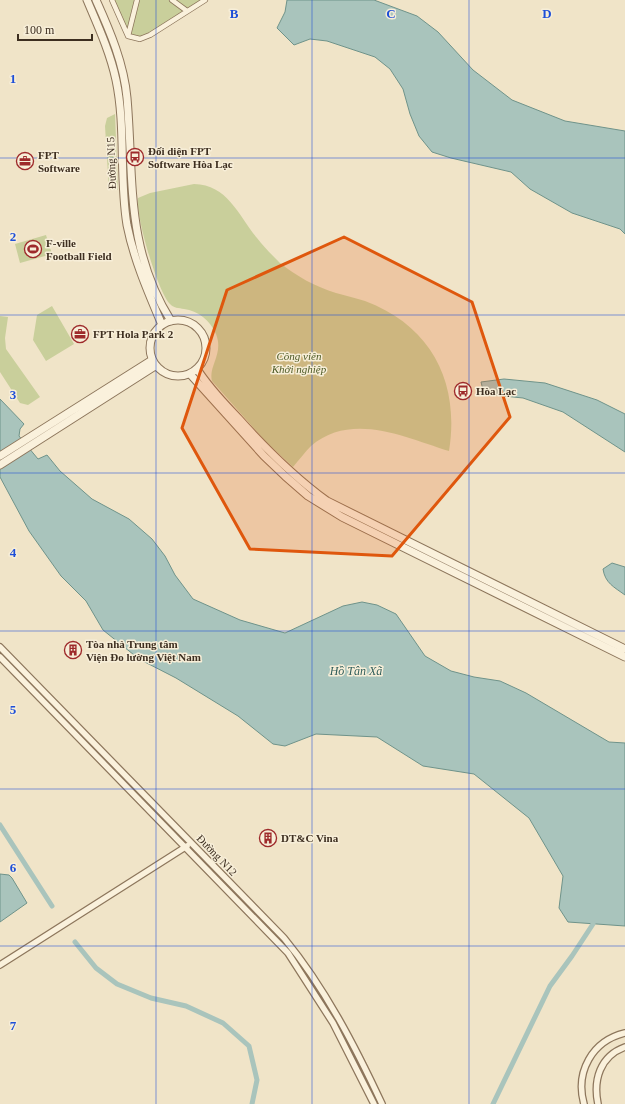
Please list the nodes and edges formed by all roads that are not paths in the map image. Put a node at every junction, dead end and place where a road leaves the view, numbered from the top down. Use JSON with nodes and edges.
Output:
{"nodes":[{"id":1,"x":87,"y":0,"type":"edge"},
{"id":2,"x":96,"y":0,"type":"edge"},
{"id":3,"x":112,"y":0,"type":"edge"},
{"id":4,"x":137,"y":0,"type":"edge"},
{"id":5,"x":172,"y":0,"type":"edge"},
{"id":6,"x":205,"y":0,"type":"edge"},
{"id":7,"x":198,"y":2,"type":"edge"},
{"id":8,"x":187,"y":11,"type":"junction"},
{"id":9,"x":128,"y":36,"type":"junction"},
{"id":10,"x":172,"y":321,"type":"junction"},
{"id":11,"x":162,"y":325,"type":"junction"},
{"id":12,"x":154,"y":363,"type":"junction"},
{"id":13,"x":197,"y":370,"type":"junction"},
{"id":14,"x":190,"y":374,"type":"junction"},
{"id":15,"x":29,"y":442,"type":"junction"},
{"id":16,"x":0,"y":456,"type":"edge"},
{"id":17,"x":0,"y":465,"type":"edge"},
{"id":18,"x":371,"y":528,"type":"junction"},
{"id":19,"x":416,"y":550,"type":"junction"},
{"id":20,"x":0,"y":647,"type":"edge"},
{"id":21,"x":625,"y":649,"type":"edge"},
{"id":22,"x":0,"y":657,"type":"edge"},
{"id":23,"x":625,"y":657,"type":"edge"},
{"id":24,"x":191,"y":843,"type":"junction"},
{"id":25,"x":185,"y":847,"type":"junction"},
{"id":26,"x":0,"y":965,"type":"edge"},
{"id":27,"x":625,"y":1033,"type":"edge"},
{"id":28,"x":625,"y":1047,"type":"edge"},
{"id":29,"x":374,"y":1104,"type":"edge"},
{"id":30,"x":382,"y":1104,"type":"edge"},
{"id":31,"x":584,"y":1104,"type":"edge"},
{"id":32,"x":598,"y":1104,"type":"edge"}],
"edges":[{"from":1,"to":11,"type":"street","name":"Đường N15"},
{"from":2,"to":10,"type":"street","name":"Đường N15"},
{"from":3,"to":9,"type":"street"},
{"from":4,"to":9,"type":"street"},
{"from":5,"to":8,"type":"street"},
{"from":6,"to":7,"type":"street"},
{"from":7,"to":8,"type":"street"},
{"from":8,"to":9,"type":"street"},
{"from":10,"to":11,"type":"street"},
{"from":10,"to":13,"type":"street"},
{"from":11,"to":12,"type":"street"},
{"from":12,"to":14,"type":"street"},
{"from":12,"to":15,"type":"street"},
{"from":13,"to":14,"type":"street"},
{"from":13,"to":18,"type":"street"},
{"from":14,"to":18,"type":"street"},
{"from":15,"to":16,"type":"street"},
{"from":15,"to":17,"type":"street"},
{"from":18,"to":19,"type":"street"},
{"from":19,"to":21,"type":"street"},
{"from":19,"to":23,"type":"street"},
{"from":20,"to":24,"type":"street","name":"Đường N12"},
{"from":22,"to":25,"type":"street","name":"Đường N12"},
{"from":24,"to":25,"type":"street"},
{"from":24,"to":30,"type":"street","name":"Đường N12"},
{"from":25,"to":26,"type":"street"},
{"from":25,"to":29,"type":"street","name":"Đường N12"},
{"from":27,"to":31,"type":"street"},
{"from":28,"to":32,"type":"street"}]}
